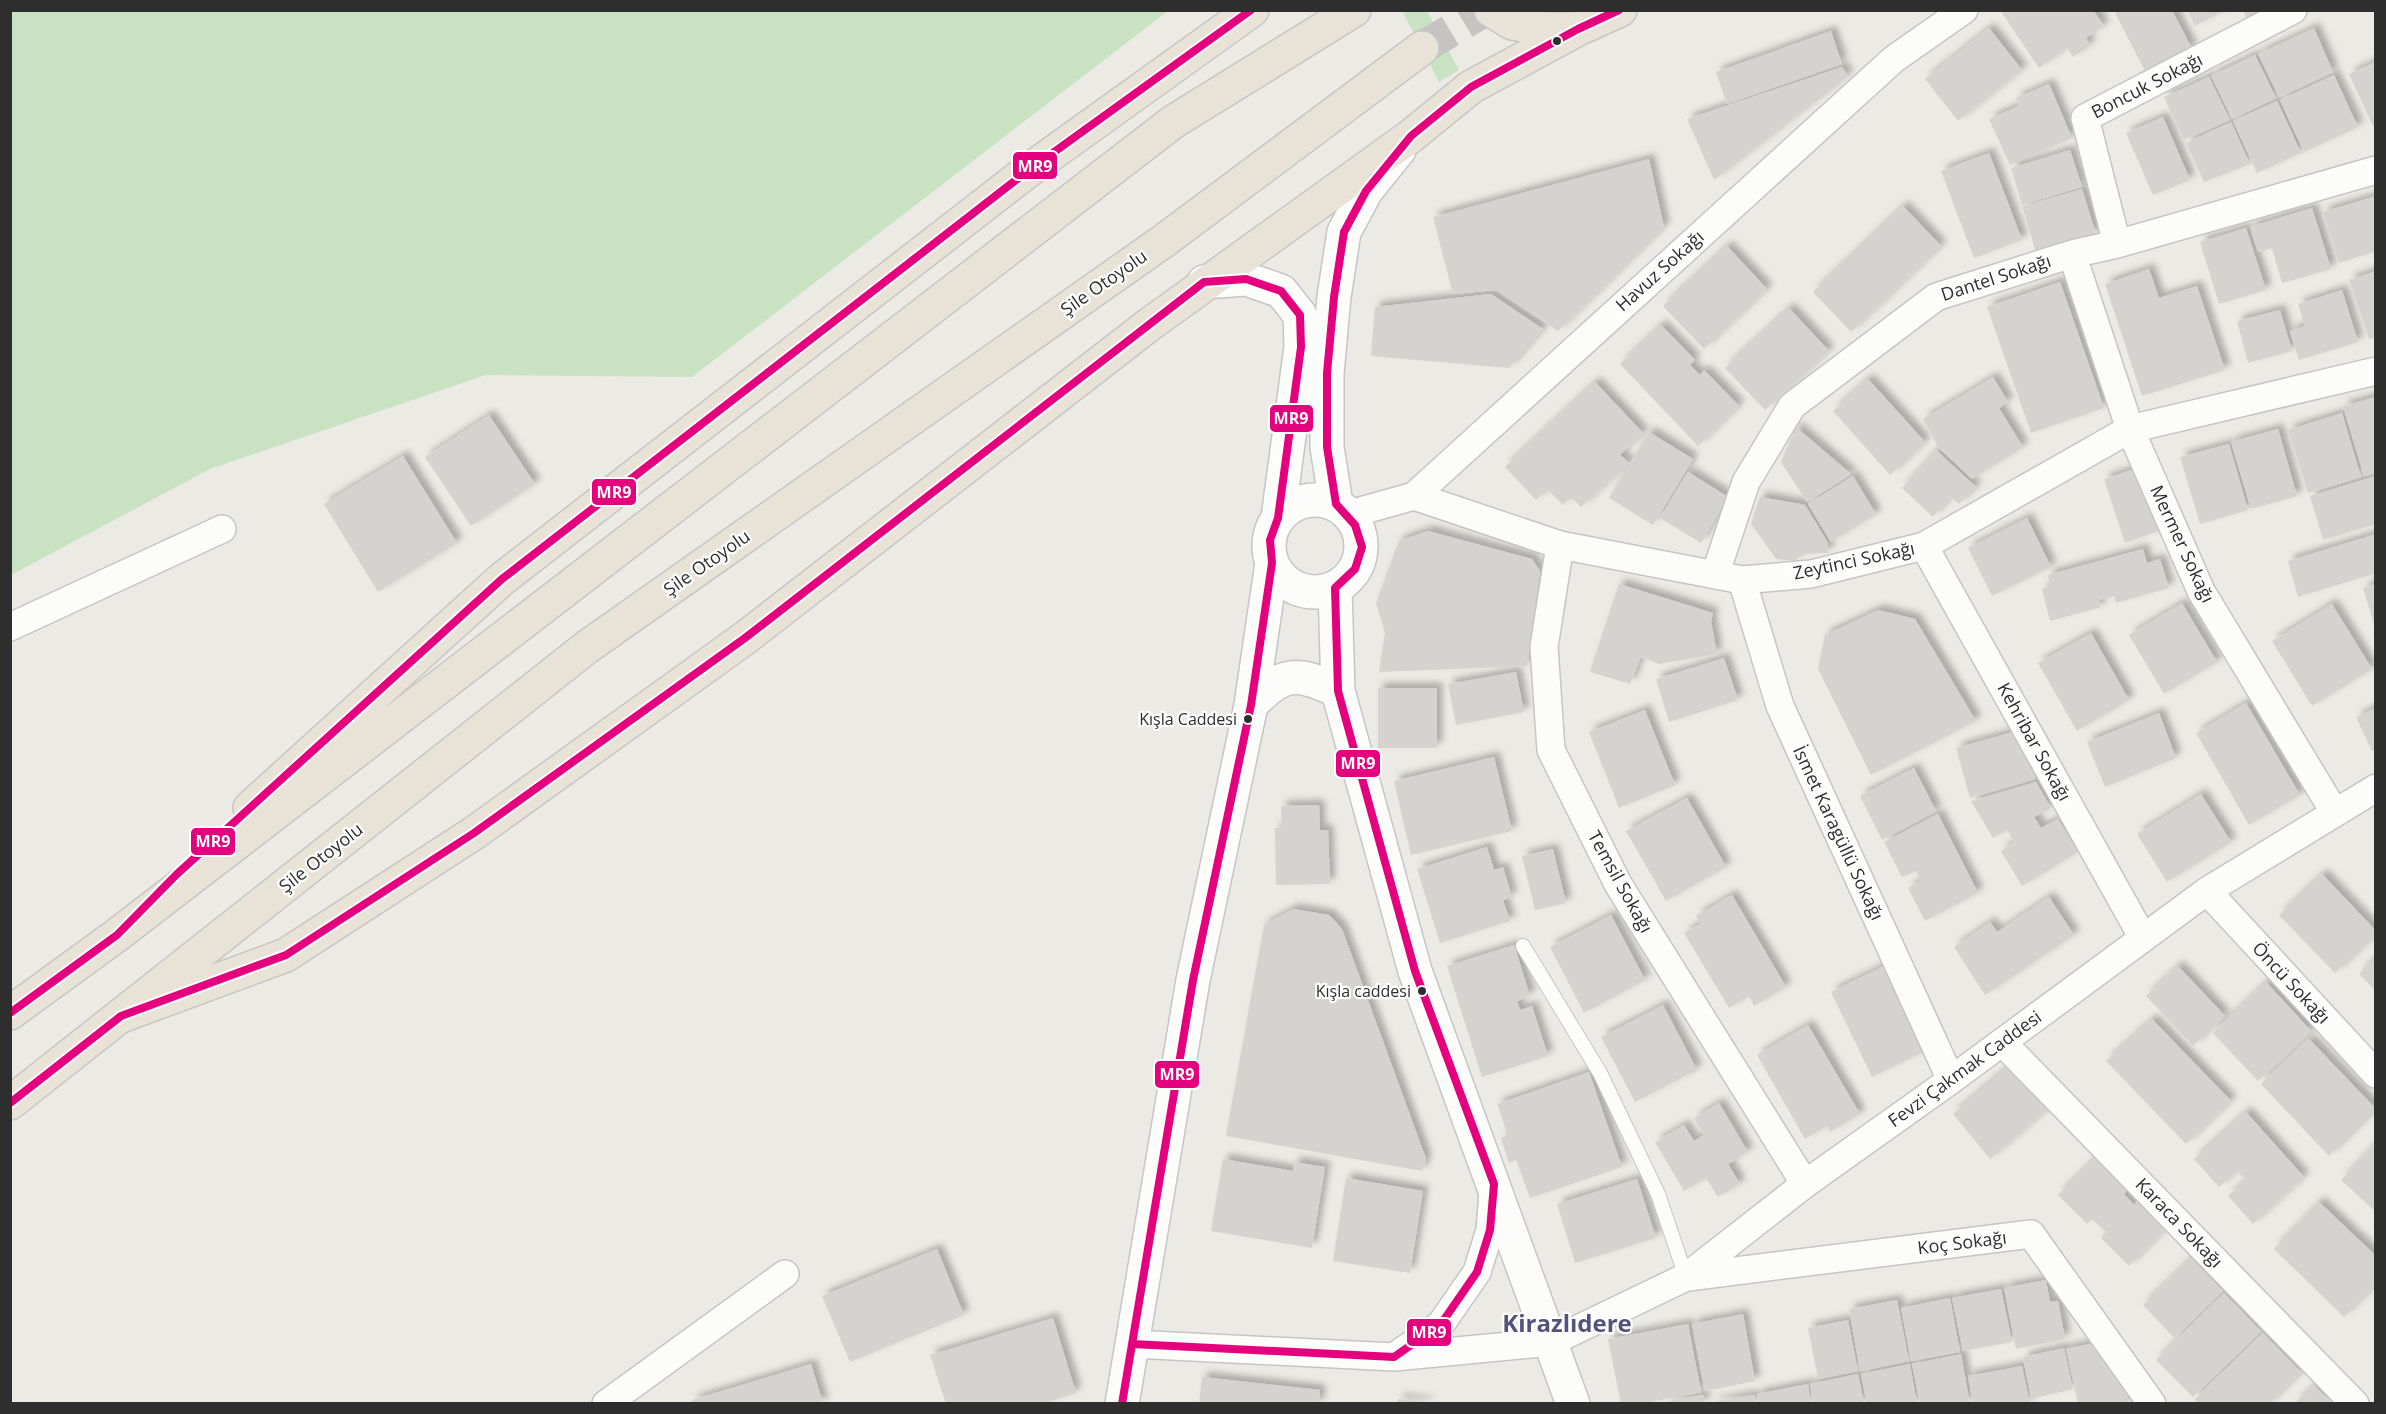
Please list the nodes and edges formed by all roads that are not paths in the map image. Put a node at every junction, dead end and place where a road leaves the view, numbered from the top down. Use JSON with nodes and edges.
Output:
{"nodes":[{"id":1,"x":1241,"y":10,"type":"edge"},
{"id":2,"x":1252,"y":10,"type":"edge"},
{"id":3,"x":1354,"y":10,"type":"edge"},
{"id":4,"x":1491,"y":10,"type":"edge"},
{"id":5,"x":1620,"y":10,"type":"edge"},
{"id":6,"x":1964,"y":10,"type":"edge"},
{"id":7,"x":2293,"y":10,"type":"edge"},
{"id":8,"x":1578,"y":29,"type":"junction"},
{"id":9,"x":1209,"y":41,"type":"junction"},
{"id":10,"x":1422,"y":48,"type":"tunnel mouth"},
{"id":11,"x":1410,"y":136,"type":"junction"},
{"id":12,"x":2376,"y":170,"type":"edge"},
{"id":13,"x":2117,"y":244,"type":"junction"},
{"id":14,"x":2073,"y":254,"type":"junction"},
{"id":15,"x":1204,"y":282,"type":"junction"},
{"id":16,"x":2376,"y":371,"type":"edge"},
{"id":17,"x":2130,"y":429,"type":"junction"},
{"id":18,"x":1414,"y":496,"type":"junction"},
{"id":19,"x":1343,"y":509,"type":"junction"},
{"id":20,"x":1278,"y":518,"type":"junction"},
{"id":21,"x":222,"y":529,"type":"dead end"},
{"id":22,"x":1560,"y":545,"type":"junction"},
{"id":23,"x":1924,"y":546,"type":"junction"},
{"id":24,"x":1272,"y":563,"type":"junction"},
{"id":25,"x":1715,"y":575,"type":"junction"},
{"id":26,"x":1742,"y":580,"type":"junction"},
{"id":27,"x":1335,"y":588,"type":"junction"},
{"id":28,"x":10,"y":627,"type":"edge"},
{"id":29,"x":1338,"y":692,"type":"junction"},
{"id":30,"x":1251,"y":705,"type":"junction"},
{"id":31,"x":2376,"y":788,"type":"edge"},
{"id":32,"x":2335,"y":813,"type":"junction"},
{"id":33,"x":2207,"y":891,"type":"junction"},
{"id":34,"x":117,"y":935,"type":"junction"},
{"id":35,"x":2143,"y":938,"type":"junction"},
{"id":36,"x":1523,"y":946,"type":"dead end"},
{"id":37,"x":10,"y":1013,"type":"edge"},
{"id":38,"x":121,"y":1016,"type":"junction"},
{"id":39,"x":2002,"y":1042,"type":"junction"},
{"id":40,"x":2376,"y":1074,"type":"edge"},
{"id":41,"x":1952,"y":1080,"type":"junction"},
{"id":42,"x":10,"y":1103,"type":"edge"},
{"id":43,"x":1494,"y":1184,"type":"junction"},
{"id":44,"x":1805,"y":1184,"type":"junction"},
{"id":45,"x":785,"y":1274,"type":"dead end"},
{"id":46,"x":1686,"y":1277,"type":"junction"},
{"id":47,"x":1551,"y":1342,"type":"junction"},
{"id":48,"x":1132,"y":1344,"type":"junction"},
{"id":49,"x":1394,"y":1357,"type":"junction"},
{"id":50,"x":606,"y":1404,"type":"edge"},
{"id":51,"x":1122,"y":1404,"type":"edge"},
{"id":52,"x":1573,"y":1404,"type":"edge"},
{"id":53,"x":2152,"y":1404,"type":"edge"},
{"id":54,"x":2355,"y":1404,"type":"edge"}],
"edges":[{"from":1,"to":9,"type":"highway"},
{"from":2,"to":9,"type":"highway"},
{"from":3,"to":34,"type":"highway"},
{"from":4,"to":8,"type":"highway"},
{"from":5,"to":8,"type":"highway"},
{"from":6,"to":18,"type":"street","name":"Havuz Sokağı"},
{"from":7,"to":13,"type":"street","name":"Boncuk Sokağı"},
{"from":8,"to":11,"type":"highway"},
{"from":9,"to":34,"type":"highway"},
{"from":10,"to":38,"type":"highway","name":"Şile Otoyolu"},
{"from":11,"to":15,"type":"highway"},
{"from":11,"to":19,"type":"street"},
{"from":12,"to":13,"type":"street","name":"Dantel Sokağı"},
{"from":13,"to":14,"type":"street","name":"Dantel Sokağı"},
{"from":14,"to":17,"type":"street","name":"Mermer Sokağı"},
{"from":14,"to":25,"type":"street","name":"Dantel Sokağı"},
{"from":15,"to":20,"type":"street"},
{"from":15,"to":38,"type":"highway"},
{"from":16,"to":17,"type":"street","name":"Zeytinci Sokağı"},
{"from":17,"to":23,"type":"street","name":"Zeytinci Sokağı"},
{"from":17,"to":32,"type":"street","name":"Mermer Sokağı"},
{"from":18,"to":19,"type":"street","name":"Havuz Sokağı"},
{"from":18,"to":22,"type":"street","name":"Zeytinci Sokağı"},
{"from":19,"to":20,"type":"street"},
{"from":19,"to":27,"type":"street"},
{"from":20,"to":24,"type":"street"},
{"from":21,"to":28,"type":"street"},
{"from":22,"to":25,"type":"street","name":"Zeytinci Sokağı"},
{"from":22,"to":44,"type":"street","name":"Temsil Sokağı"},
{"from":23,"to":26,"type":"street","name":"Zeytinci Sokağı"},
{"from":23,"to":35,"type":"street","name":"Kehribar Sokağı"},
{"from":24,"to":27,"type":"street"},
{"from":24,"to":30,"type":"street"},
{"from":25,"to":26,"type":"street","name":"Zeytinci Sokağı"},
{"from":26,"to":41,"type":"street","name":"İsmet Karagüllü Sokağı"},
{"from":27,"to":29,"type":"street"},
{"from":29,"to":30,"type":"street"},
{"from":29,"to":43,"type":"street"},
{"from":30,"to":48,"type":"street"},
{"from":31,"to":32,"type":"street","name":"Fevzi Çakmak Caddesi"},
{"from":32,"to":33,"type":"street","name":"Fevzi Çakmak Caddesi"},
{"from":33,"to":35,"type":"street","name":"Fevzi Çakmak Caddesi"},
{"from":33,"to":40,"type":"street","name":"Öncü Sokağı"},
{"from":34,"to":37,"type":"highway"},
{"from":35,"to":39,"type":"street","name":"Fevzi Çakmak Caddesi"},
{"from":36,"to":46,"type":"lane"},
{"from":38,"to":42,"type":"highway","name":"Şile Otoyolu"},
{"from":39,"to":41,"type":"street","name":"Fevzi Çakmak Caddesi"},
{"from":39,"to":54,"type":"street","name":"Karaca Sokağı"},
{"from":41,"to":44,"type":"street","name":"Fevzi Çakmak Caddesi"},
{"from":43,"to":47,"type":"street"},
{"from":43,"to":49,"type":"street"},
{"from":44,"to":46,"type":"street","name":"Fevzi Çakmak Caddesi"},
{"from":45,"to":50,"type":"street"},
{"from":46,"to":47,"type":"street","name":"Fevzi Çakmak Caddesi"},
{"from":46,"to":53,"type":"street","name":"Koç Sokağı"},
{"from":47,"to":49,"type":"street"},
{"from":47,"to":52,"type":"street"},
{"from":48,"to":49,"type":"street"},
{"from":48,"to":51,"type":"street"}]}
